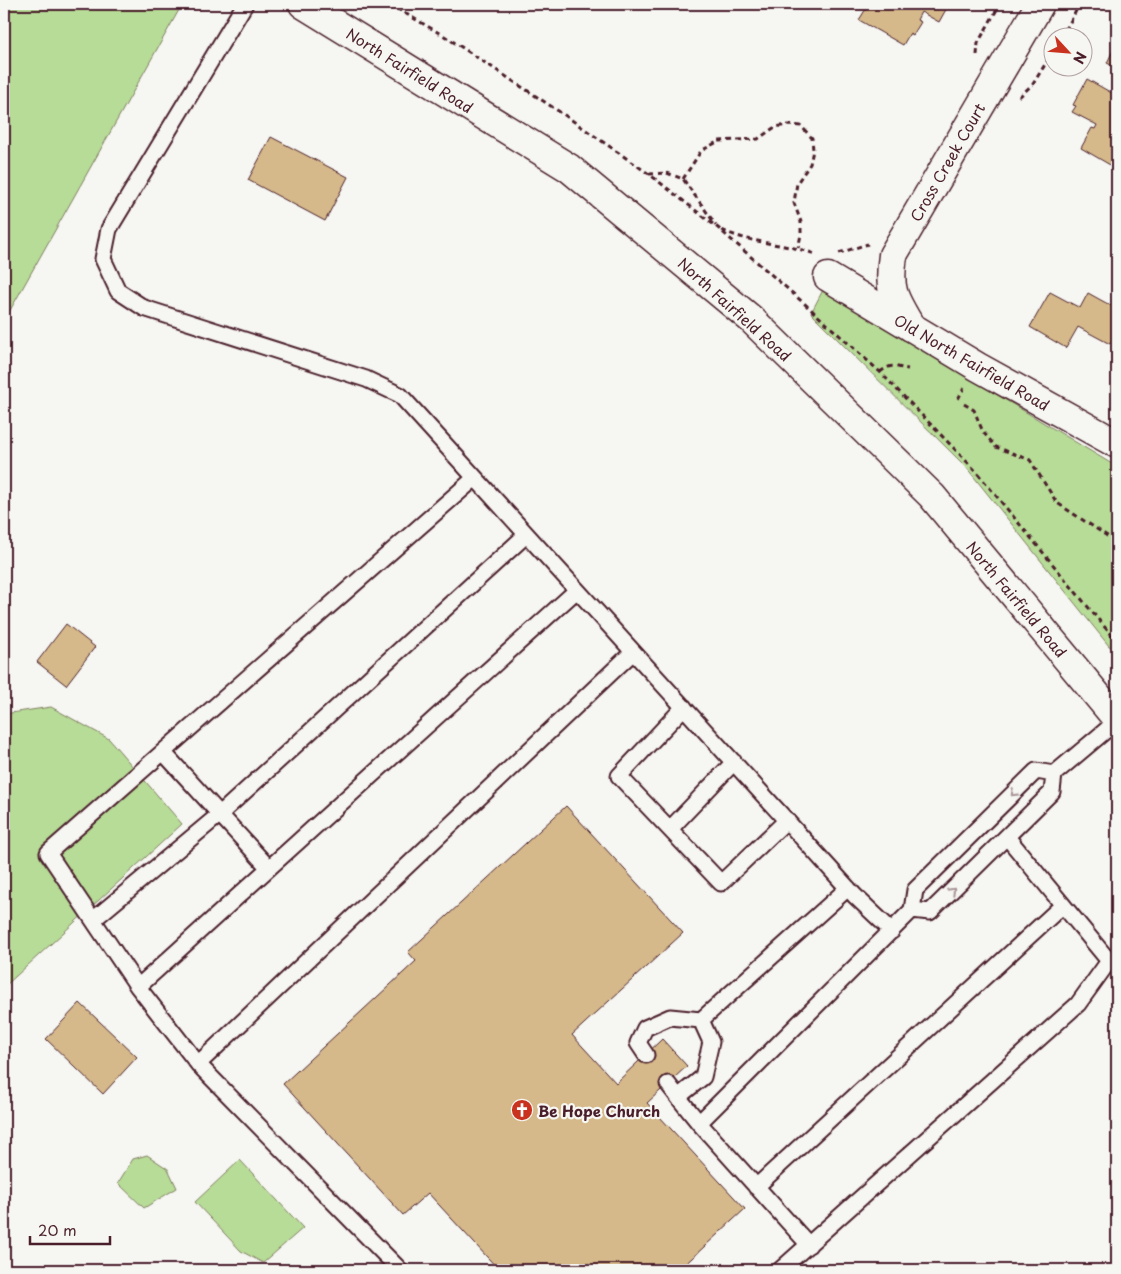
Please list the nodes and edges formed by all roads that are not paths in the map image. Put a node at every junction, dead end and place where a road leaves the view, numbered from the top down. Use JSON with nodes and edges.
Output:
{"nodes":[{"id":1,"x":245,"y":4,"type":"edge"},
{"id":2,"x":303,"y":4,"type":"edge"},
{"id":3,"x":1040,"y":4,"type":"edge"},
{"id":4,"x":829,"y":264,"type":"road end"},
{"id":5,"x":911,"y":327,"type":"junction"},
{"id":6,"x":1117,"y":444,"type":"edge"},
{"id":7,"x":475,"y":478,"type":"junction"},
{"id":8,"x":526,"y":534,"type":"junction"},
{"id":9,"x":577,"y":590,"type":"junction"},
{"id":10,"x":633,"y":652,"type":"junction"},
{"id":11,"x":684,"y":707,"type":"junction"},
{"id":12,"x":1117,"y":720,"type":"edge"},
{"id":13,"x":163,"y":752,"type":"junction"},
{"id":14,"x":734,"y":762,"type":"junction"},
{"id":15,"x":1054,"y":774,"type":"junction"},
{"id":16,"x":220,"y":814,"type":"junction"},
{"id":17,"x":787,"y":820,"type":"junction"},
{"id":18,"x":670,"y":829,"type":"junction"},
{"id":19,"x":1006,"y":837,"type":"junction"},
{"id":20,"x":269,"y":868,"type":"junction"},
{"id":21,"x":848,"y":888,"type":"junction"},
{"id":22,"x":1063,"y":905,"type":"junction"},
{"id":23,"x":912,"y":910,"type":"junction"},
{"id":24,"x":93,"y":920,"type":"junction"},
{"id":25,"x":892,"y":930,"type":"junction"},
{"id":26,"x":138,"y":987,"type":"junction"},
{"id":27,"x":701,"y":1020,"type":"junction"},
{"id":28,"x":646,"y":1055,"type":"dead end"},
{"id":29,"x":198,"y":1064,"type":"junction"},
{"id":30,"x":668,"y":1084,"type":"dead end"},
{"id":31,"x":678,"y":1097,"type":"junction"},
{"id":32,"x":699,"y":1123,"type":"junction"},
{"id":33,"x":756,"y":1187,"type":"junction"},
{"id":34,"x":809,"y":1245,"type":"junction"},
{"id":35,"x":400,"y":1270,"type":"edge"},
{"id":36,"x":780,"y":1270,"type":"edge"}],
"edges":[{"from":1,"to":7,"type":"lane"},
{"from":2,"to":12,"type":"main road","name":"North Fairfield Road"},
{"from":3,"to":5,"type":"main road","name":"Cross Creek Court"},
{"from":4,"to":5,"type":"main road","name":"Old North Fairfield Road"},
{"from":5,"to":6,"type":"main road","name":"Old North Fairfield Road"},
{"from":7,"to":8,"type":"lane"},
{"from":7,"to":13,"type":"lane"},
{"from":8,"to":9,"type":"lane"},
{"from":8,"to":16,"type":"lane"},
{"from":9,"to":10,"type":"lane"},
{"from":9,"to":20,"type":"lane"},
{"from":10,"to":11,"type":"lane"},
{"from":10,"to":29,"type":"lane"},
{"from":11,"to":14,"type":"lane"},
{"from":11,"to":18,"type":"lane"},
{"from":12,"to":15,"type":"lane"},
{"from":13,"to":16,"type":"lane"},
{"from":13,"to":24,"type":"lane"},
{"from":14,"to":17,"type":"lane"},
{"from":14,"to":18,"type":"lane"},
{"from":15,"to":19,"type":"lane"},
{"from":15,"to":23,"type":"lane","one_way":true},
{"from":16,"to":20,"type":"lane"},
{"from":16,"to":24,"type":"lane"},
{"from":17,"to":18,"type":"lane"},
{"from":17,"to":21,"type":"lane"},
{"from":19,"to":22,"type":"lane"},
{"from":23,"to":19,"type":"lane","one_way":true},
{"from":20,"to":26,"type":"lane"},
{"from":21,"to":25,"type":"lane"},
{"from":21,"to":27,"type":"lane"},
{"from":22,"to":33,"type":"lane"},
{"from":22,"to":34,"type":"lane"},
{"from":23,"to":25,"type":"lane"},
{"from":24,"to":26,"type":"lane"},
{"from":25,"to":32,"type":"lane"},
{"from":26,"to":29,"type":"lane"},
{"from":27,"to":28,"type":"lane"},
{"from":27,"to":31,"type":"lane"},
{"from":29,"to":35,"type":"lane"},
{"from":30,"to":31,"type":"lane"},
{"from":31,"to":32,"type":"lane"},
{"from":32,"to":33,"type":"lane"},
{"from":33,"to":34,"type":"lane"},
{"from":34,"to":36,"type":"lane"}]}
